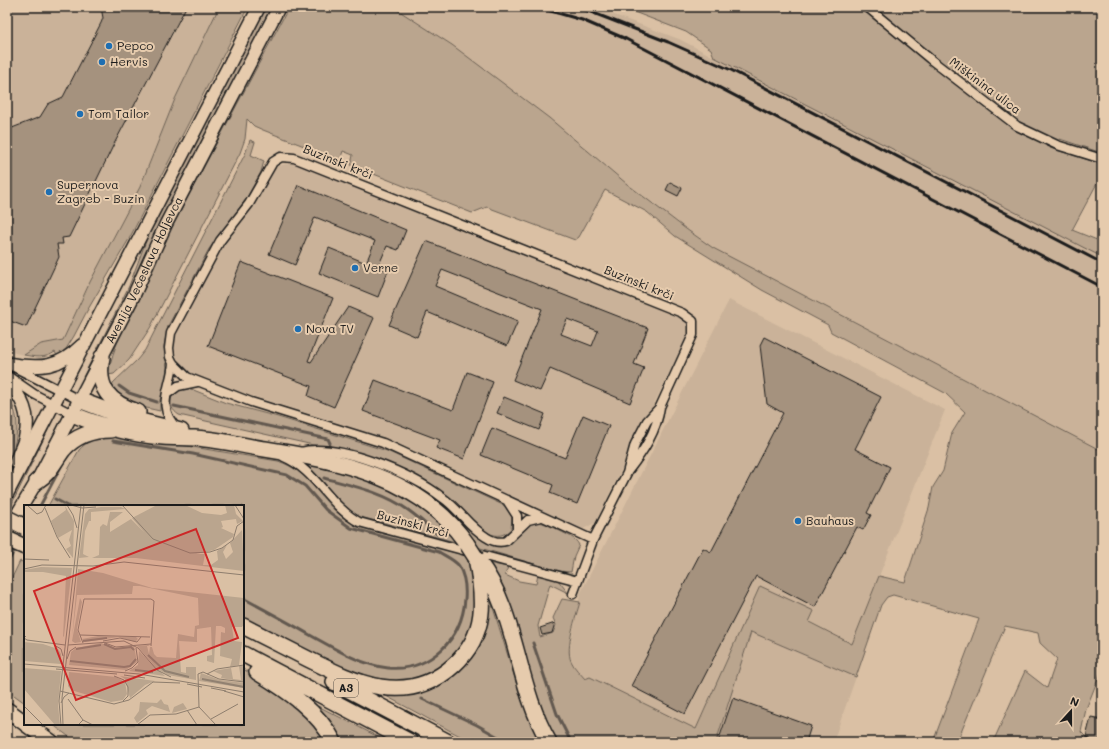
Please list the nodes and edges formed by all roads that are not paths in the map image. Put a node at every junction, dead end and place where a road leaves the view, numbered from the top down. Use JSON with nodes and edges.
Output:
{"nodes":[{"id":1,"x":259,"y":7,"type":"edge"},
{"id":2,"x":279,"y":7,"type":"edge"},
{"id":3,"x":867,"y":7,"type":"edge"},
{"id":4,"x":1102,"y":160,"type":"edge"},
{"id":5,"x":87,"y":340,"type":"junction"},
{"id":6,"x":102,"y":357,"type":"junction"},
{"id":7,"x":173,"y":363,"type":"junction"},
{"id":8,"x":8,"y":367,"type":"edge"},
{"id":9,"x":7,"y":380,"type":"edge"},
{"id":10,"x":199,"y":381,"type":"junction"},
{"id":11,"x":60,"y":391,"type":"junction"},
{"id":12,"x":167,"y":394,"type":"junction"},
{"id":13,"x":79,"y":400,"type":"junction"},
{"id":14,"x":53,"y":405,"type":"junction"},
{"id":15,"x":72,"y":414,"type":"junction"},
{"id":16,"x":163,"y":427,"type":"junction"},
{"id":17,"x":124,"y":430,"type":"junction"},
{"id":18,"x":179,"y":430,"type":"junction"},
{"id":19,"x":203,"y":438,"type":"junction"},
{"id":20,"x":264,"y":449,"type":"junction"},
{"id":21,"x":294,"y":454,"type":"junction"},
{"id":22,"x":18,"y":473,"type":"junction"},
{"id":23,"x":37,"y":481,"type":"junction"},
{"id":24,"x":7,"y":494,"type":"edge"},
{"id":25,"x":508,"y":501,"type":"junction"},
{"id":26,"x":542,"y":517,"type":"junction"},
{"id":27,"x":7,"y":518,"type":"edge"},
{"id":28,"x":24,"y":526,"type":"edge"},
{"id":29,"x":517,"y":530,"type":"junction"},
{"id":30,"x":7,"y":531,"type":"edge"},
{"id":31,"x":7,"y":539,"type":"edge"},
{"id":32,"x":593,"y":540,"type":"junction"},
{"id":33,"x":24,"y":547,"type":"edge"},
{"id":34,"x":476,"y":558,"type":"junction"},
{"id":35,"x":578,"y":581,"type":"junction"},
{"id":36,"x":573,"y":594,"type":"dead end"},
{"id":37,"x":244,"y":627,"type":"edge"},
{"id":38,"x":244,"y":635,"type":"edge"},
{"id":39,"x":244,"y":655,"type":"edge"},
{"id":40,"x":244,"y":665,"type":"edge"},
{"id":41,"x":8,"y":709,"type":"edge"},
{"id":42,"x":24,"y":721,"type":"edge"},
{"id":43,"x":29,"y":725,"type":"edge"},
{"id":44,"x":51,"y":742,"type":"edge"},
{"id":45,"x":334,"y":742,"type":"edge"},
{"id":46,"x":410,"y":742,"type":"edge"},
{"id":47,"x":448,"y":742,"type":"edge"},
{"id":48,"x":549,"y":742,"type":"edge"}],
"edges":[{"from":1,"to":5,"type":"main road","name":"Avenija Većeslava Holjevca"},
{"from":2,"to":6,"type":"main road","name":"Avenija Većeslava Holjevca"},
{"from":3,"to":4,"type":"street","name":"Miškinina ulica"},
{"from":5,"to":8,"type":"main road"},
{"from":5,"to":11,"type":"main road","name":"Avenija Većeslava Holjevca"},
{"from":6,"to":13,"type":"main road","name":"Avenija Većeslava Holjevca"},
{"from":6,"to":16,"type":"highway"},
{"from":7,"to":10,"type":"street"},
{"from":7,"to":12,"type":"street"},
{"from":7,"to":32,"type":"street","name":"Buzinski krči"},
{"from":8,"to":11,"type":"street"},
{"from":8,"to":14,"type":"street"},
{"from":9,"to":22,"type":"main road"},
{"from":10,"to":12,"type":"street"},
{"from":10,"to":25,"type":"street"},
{"from":11,"to":13,"type":"street"},
{"from":11,"to":14,"type":"main road","name":"Avenija Većeslava Holjevca"},
{"from":12,"to":18,"type":"street"},
{"from":13,"to":15,"type":"main road","name":"Avenija Većeslava Holjevca"},
{"from":13,"to":16,"type":"highway"},
{"from":14,"to":15,"type":"street"},
{"from":14,"to":22,"type":"main road","name":"Avenija Većeslava Holjevca"},
{"from":15,"to":17,"type":"highway"},
{"from":15,"to":23,"type":"main road","name":"Avenija Većeslava Holjevca"},
{"from":16,"to":18,"type":"highway"},
{"from":17,"to":19,"type":"highway"},
{"from":17,"to":23,"type":"highway"},
{"from":18,"to":19,"type":"highway"},
{"from":19,"to":20,"type":"highway"},
{"from":20,"to":21,"type":"highway"},
{"from":20,"to":35,"type":"street","name":"Buzinski krči"},
{"from":21,"to":29,"type":"street"},
{"from":21,"to":34,"type":"highway","bridge":true},
{"from":22,"to":24,"type":"main road","name":"Avenija Većeslava Holjevca"},
{"from":23,"to":30,"type":"main road","name":"Avenija Većeslava Holjevca"},
{"from":25,"to":26,"type":"street"},
{"from":25,"to":29,"type":"street"},
{"from":26,"to":29,"type":"street"},
{"from":26,"to":32,"type":"street"},
{"from":27,"to":28,"type":"highway","bridge":true},
{"from":31,"to":33,"type":"highway"},
{"from":32,"to":35,"type":"street","name":"Buzinski krči"},
{"from":34,"to":37,"type":"highway"},
{"from":34,"to":48,"type":"highway"},
{"from":35,"to":36,"type":"street","name":"Buzinski krči"},
{"from":38,"to":47,"type":"highway","number":"A3"},
{"from":39,"to":46,"type":"highway","number":"A3"},
{"from":40,"to":45,"type":"highway"},
{"from":41,"to":42,"type":"highway"},
{"from":43,"to":44,"type":"highway"}]}
